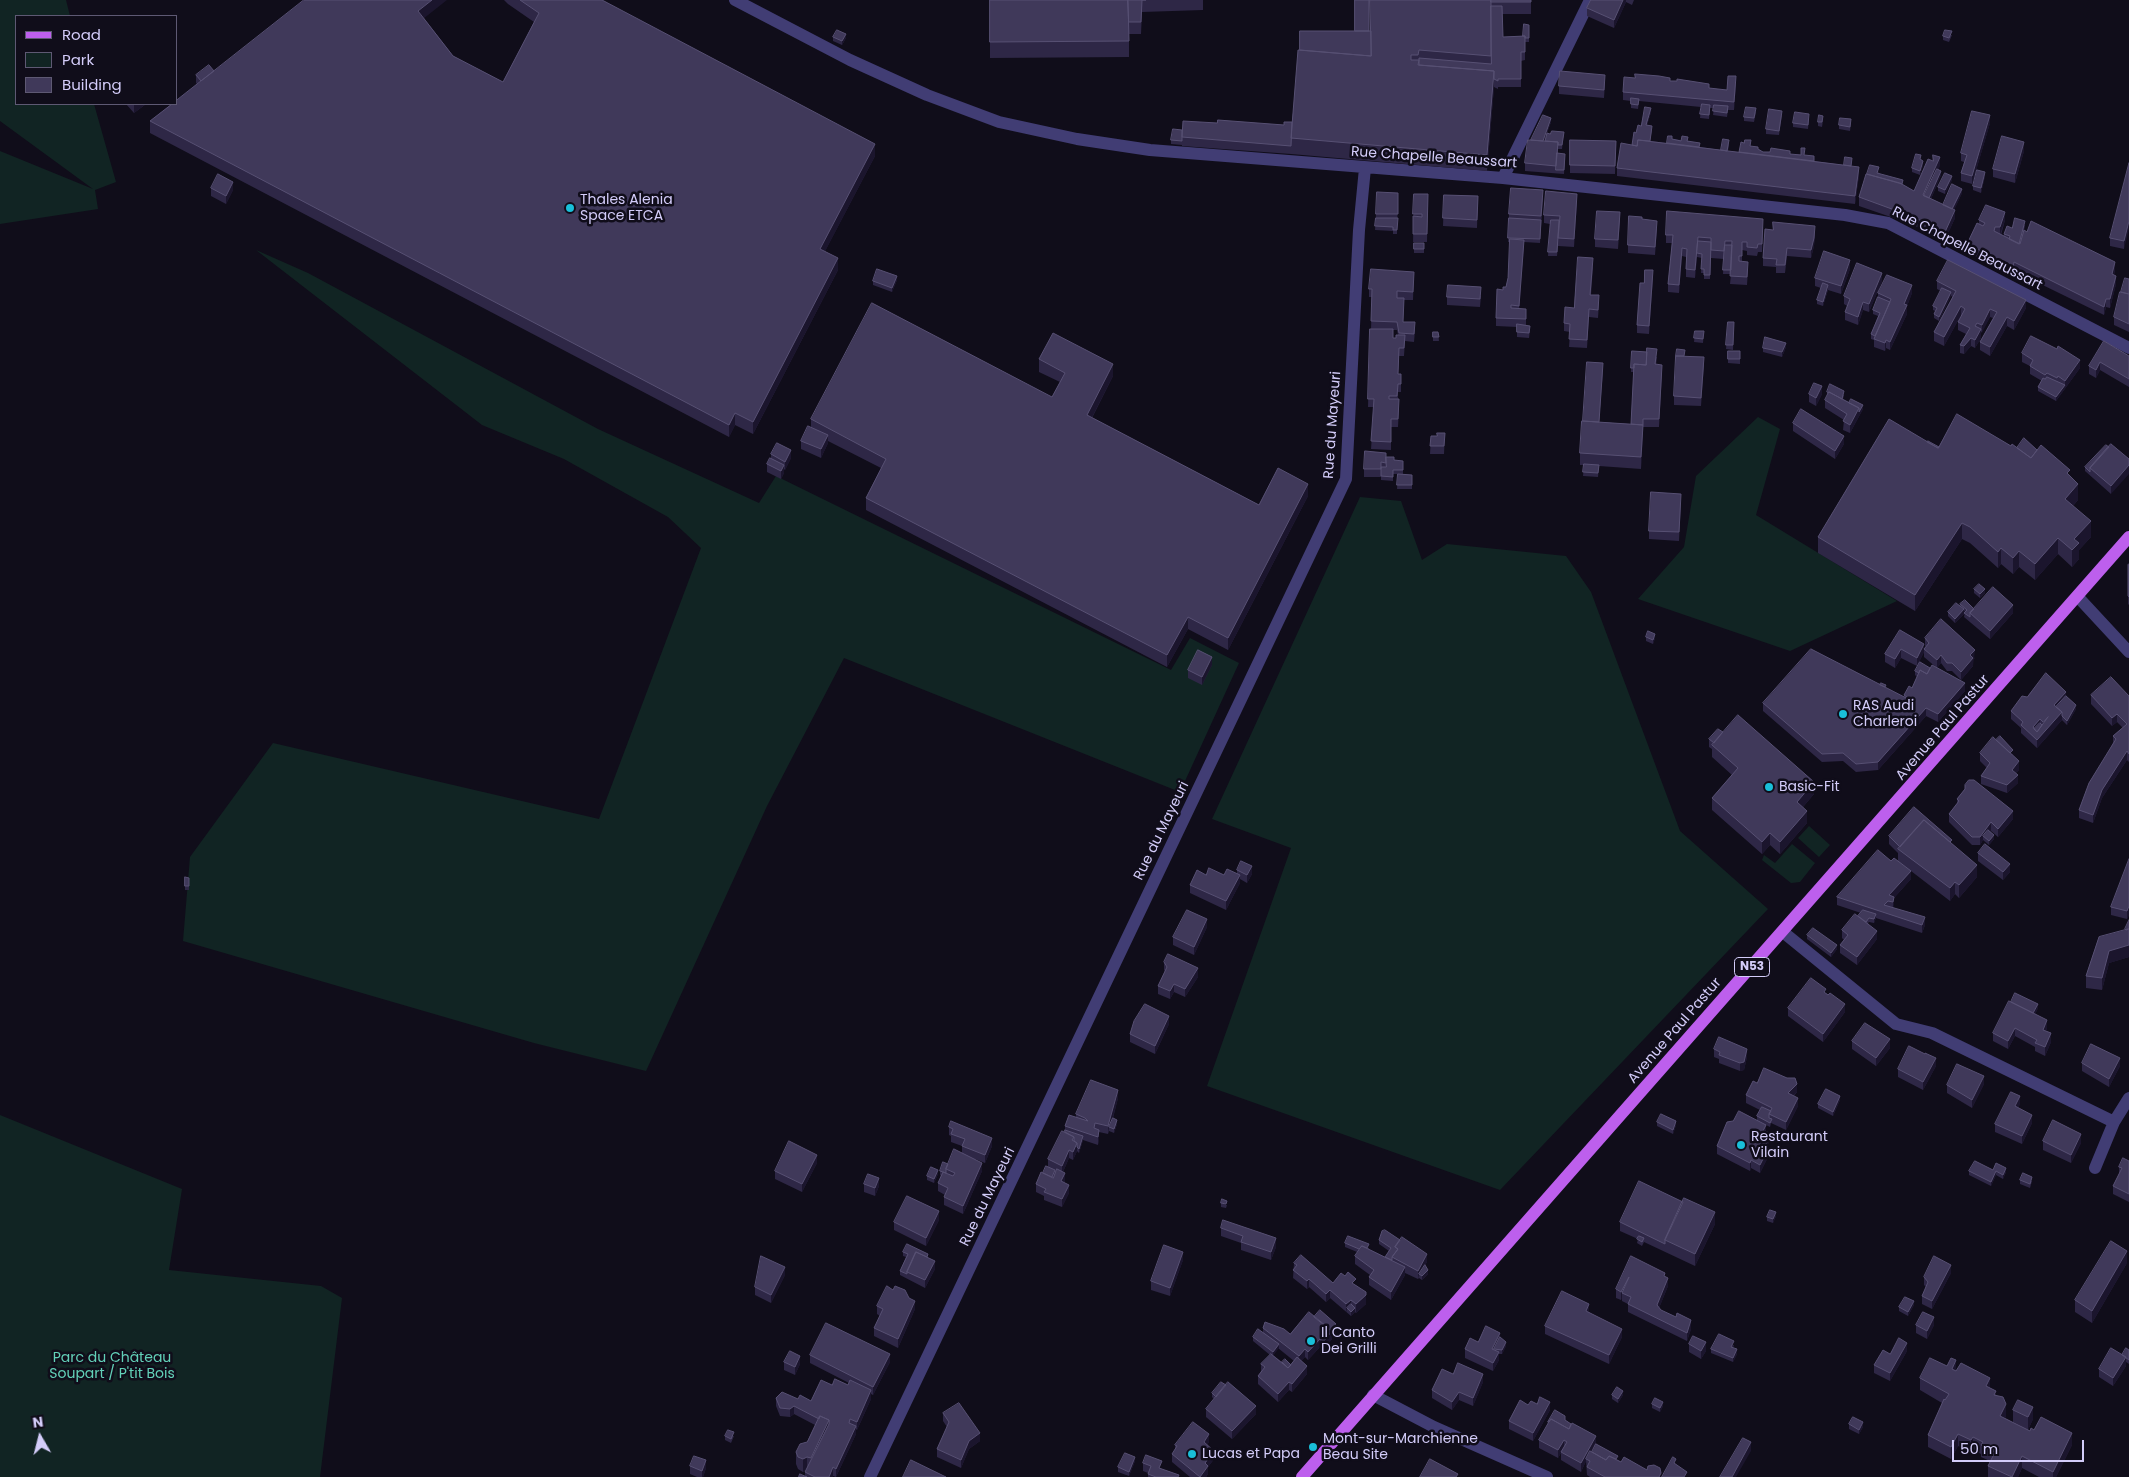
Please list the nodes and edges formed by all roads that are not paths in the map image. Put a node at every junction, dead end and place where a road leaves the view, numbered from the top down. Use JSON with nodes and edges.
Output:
{"nodes":[{"id":1,"x":735,"y":0,"type":"edge"},
{"id":2,"x":1590,"y":0,"type":"edge"},
{"id":3,"x":1365,"y":168,"type":"junction"},
{"id":4,"x":1504,"y":178,"type":"junction"},
{"id":5,"x":2129,"y":348,"type":"edge"},
{"id":6,"x":2129,"y":537,"type":"edge"},
{"id":7,"x":2078,"y":597,"type":"junction"},
{"id":8,"x":2129,"y":652,"type":"edge"},
{"id":9,"x":1783,"y":932,"type":"junction"},
{"id":10,"x":2129,"y":1098,"type":"edge"},
{"id":11,"x":2114,"y":1122,"type":"junction"},
{"id":12,"x":2095,"y":1168,"type":"dead end"},
{"id":13,"x":1374,"y":1395,"type":"junction"},
{"id":14,"x":870,"y":1477,"type":"edge"},
{"id":15,"x":1302,"y":1477,"type":"edge"},
{"id":16,"x":1547,"y":1477,"type":"edge"}],
"edges":[{"from":1,"to":3,"type":"street","name":"Rue Chapelle Beaussart"},
{"from":2,"to":4,"type":"street"},
{"from":3,"to":4,"type":"street","name":"Rue Chapelle Beaussart"},
{"from":3,"to":14,"type":"street","name":"Rue du Mayeuri"},
{"from":4,"to":5,"type":"street","name":"Rue Chapelle Beaussart"},
{"from":6,"to":7,"type":"main road","name":"Avenue Paul Pastur","number":"N53"},
{"from":7,"to":8,"type":"street"},
{"from":7,"to":9,"type":"main road","name":"Avenue Paul Pastur","number":"N53"},
{"from":9,"to":11,"type":"street"},
{"from":9,"to":13,"type":"main road","name":"Avenue Paul Pastur","number":"N53"},
{"from":10,"to":11,"type":"street"},
{"from":11,"to":12,"type":"street"},
{"from":13,"to":15,"type":"main road","name":"Avenue Paul Pastur","number":"N53"},
{"from":13,"to":16,"type":"street"}]}
